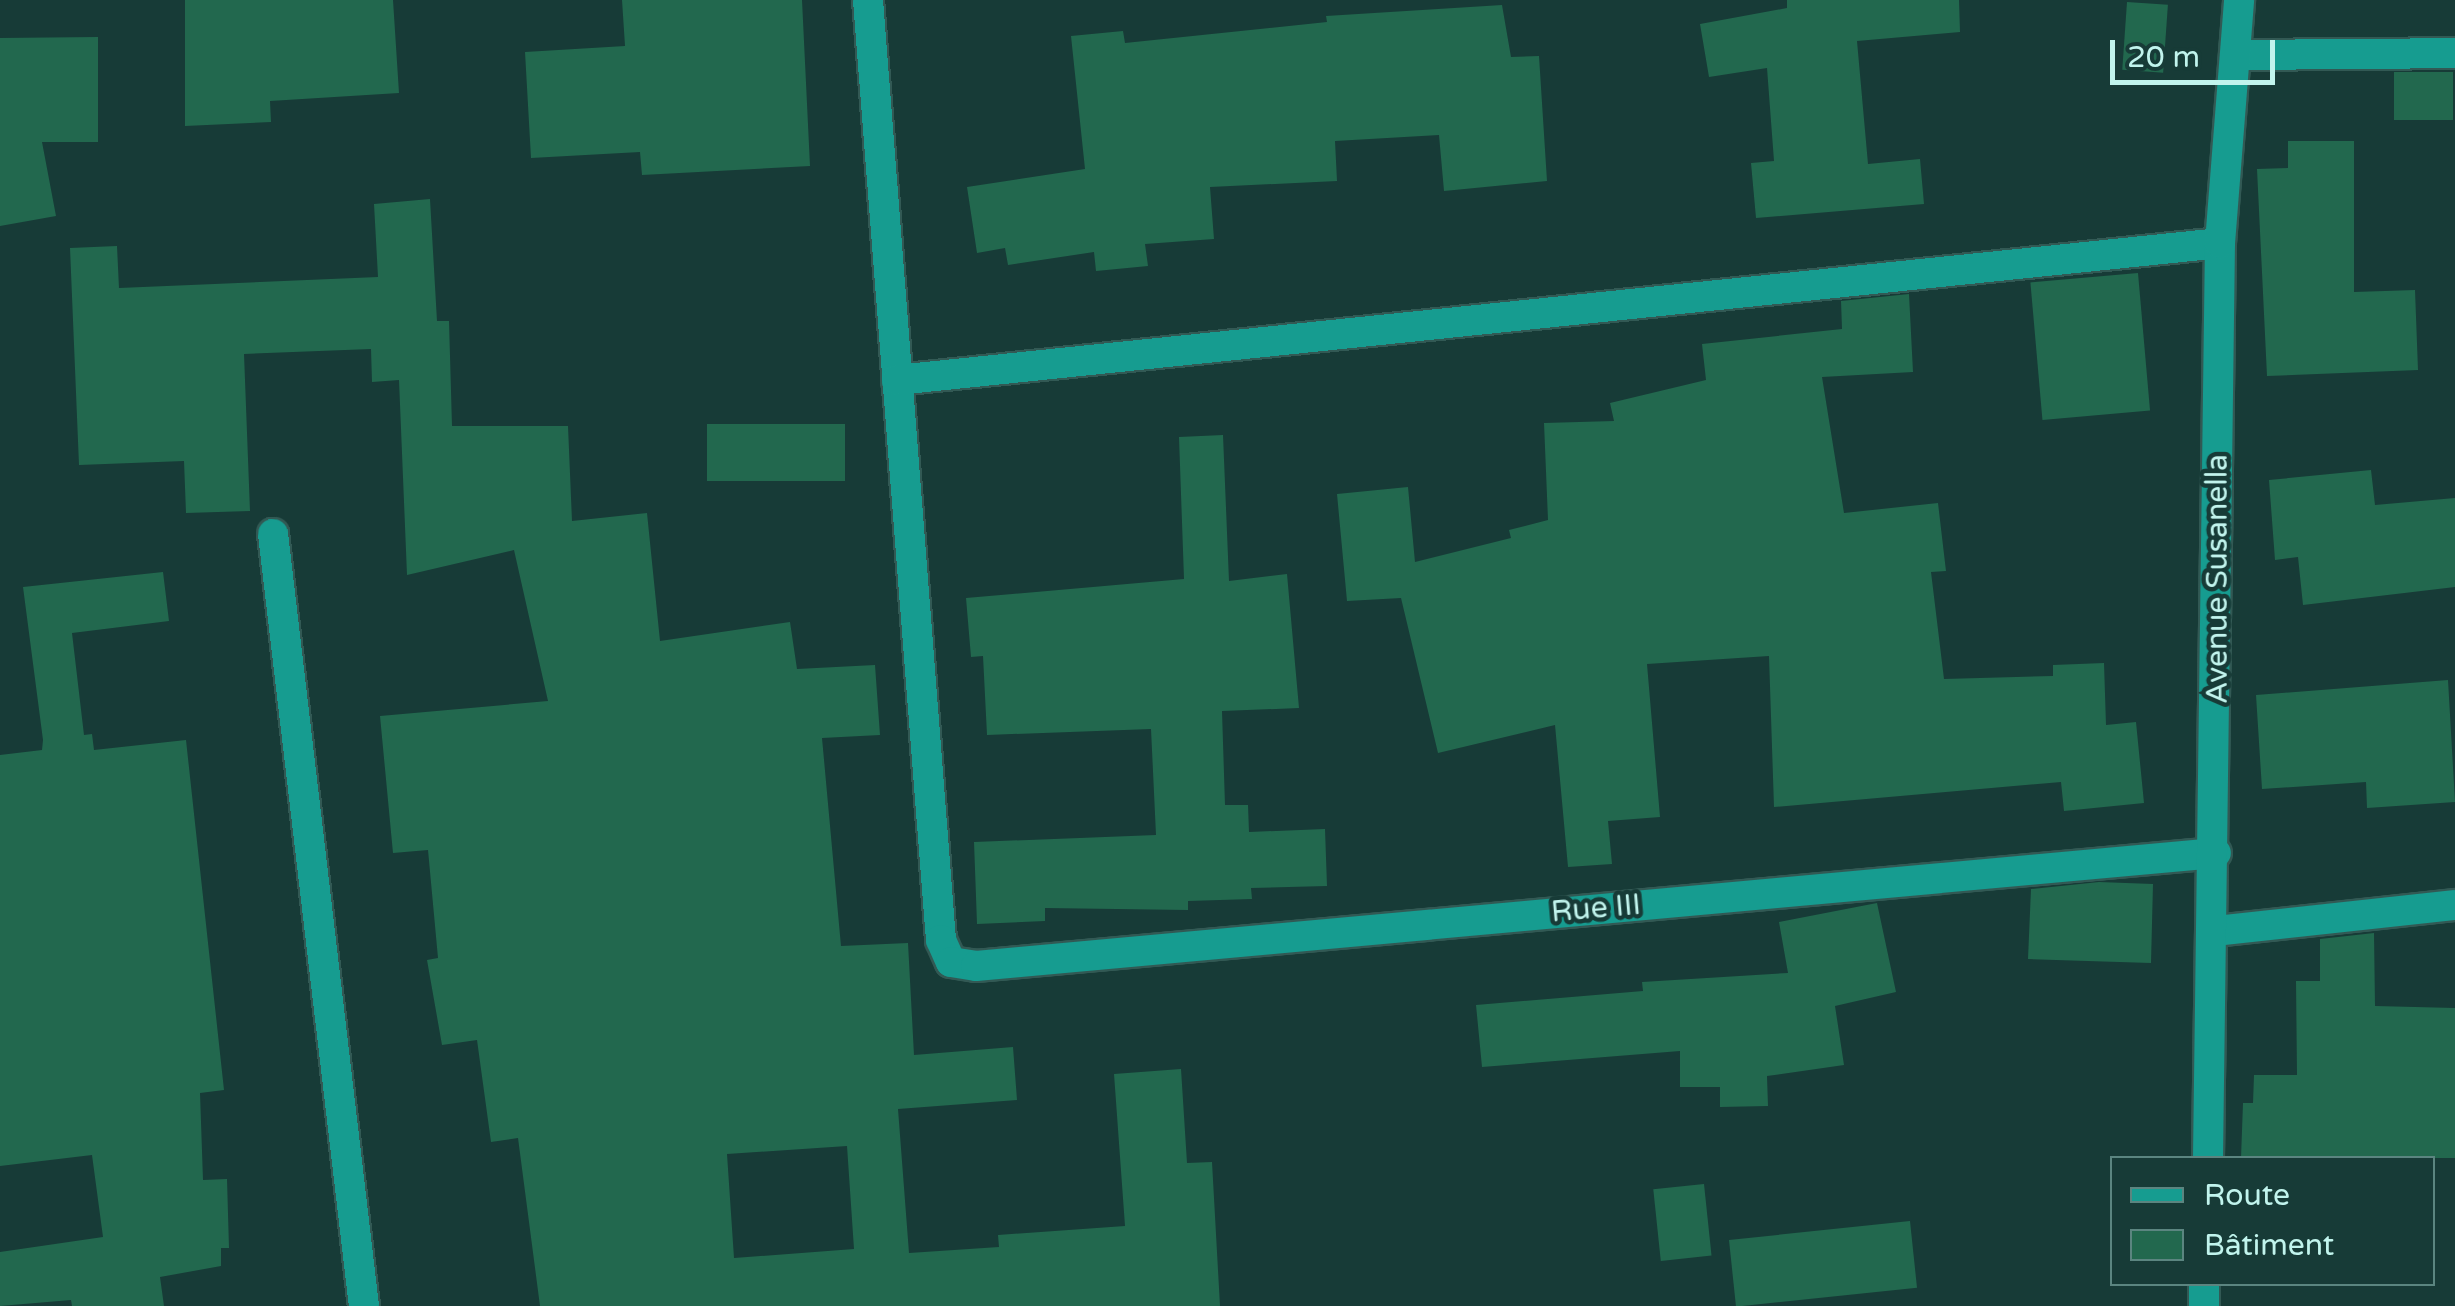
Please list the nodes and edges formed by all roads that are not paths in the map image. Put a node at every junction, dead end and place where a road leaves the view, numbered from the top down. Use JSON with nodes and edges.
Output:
{"nodes":[{"id":1,"x":868,"y":0,"type":"edge"},
{"id":2,"x":2239,"y":0,"type":"edge"},
{"id":3,"x":2455,"y":52,"type":"edge"},
{"id":4,"x":2239,"y":55,"type":"junction"},
{"id":5,"x":2220,"y":243,"type":"junction"},
{"id":6,"x":897,"y":380,"type":"junction"},
{"id":7,"x":273,"y":534,"type":"dead end"},
{"id":8,"x":2216,"y":852,"type":"junction"},
{"id":9,"x":2455,"y":906,"type":"edge"},
{"id":10,"x":2214,"y":932,"type":"junction"},
{"id":11,"x":2208,"y":1156,"type":"edge"},
{"id":12,"x":364,"y":1306,"type":"edge"}],
"edges":[{"from":1,"to":6,"type":"street"},
{"from":2,"to":4,"type":"street","name":"Avenue Susanella"},
{"from":3,"to":4,"type":"street"},
{"from":4,"to":5,"type":"street","name":"Avenue Susanella"},
{"from":5,"to":6,"type":"street"},
{"from":5,"to":8,"type":"street","name":"Avenue Susanella"},
{"from":6,"to":8,"type":"street","name":"Rue III"},
{"from":7,"to":12,"type":"street"},
{"from":8,"to":10,"type":"street","name":"Avenue Susanella"},
{"from":9,"to":10,"type":"street"},
{"from":10,"to":11,"type":"street","name":"Avenue Susanella"}]}
